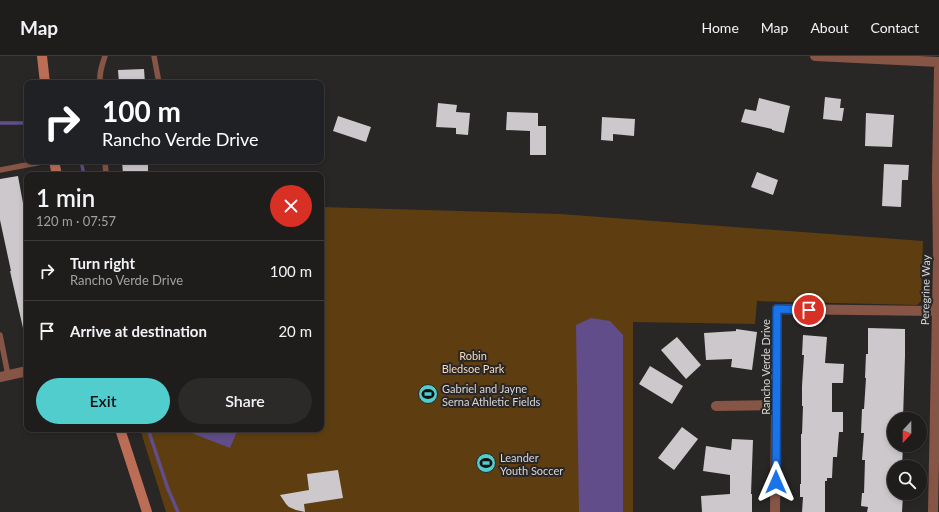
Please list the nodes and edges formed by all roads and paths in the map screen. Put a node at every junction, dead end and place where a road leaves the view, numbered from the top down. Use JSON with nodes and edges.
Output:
{"nodes":[{"id":1,"x":42,"y":56,"type":"edge"},
{"id":2,"x":105,"y":56,"type":"edge"},
{"id":3,"x":154,"y":56,"type":"edge"},
{"id":4,"x":815,"y":56,"type":"edge"},
{"id":5,"x":939,"y":62,"type":"edge"},
{"id":6,"x":939,"y":68,"type":"edge"},
{"id":7,"x":45,"y":80,"type":"edge"},
{"id":8,"x":100,"y":80,"type":"edge"},
{"id":9,"x":158,"y":80,"type":"edge"},
{"id":10,"x":31,"y":164,"type":"edge"},
{"id":11,"x":0,"y":170,"type":"edge"},
{"id":12,"x":936,"y":312,"type":"junction"},
{"id":13,"x":0,"y":335,"type":"edge"},
{"id":14,"x":937,"y":358,"type":"edge"},
{"id":15,"x":24,"y":372,"type":"edge"},
{"id":16,"x":4,"y":376,"type":"edge"},
{"id":17,"x":776,"y":405,"type":"junction"},
{"id":18,"x":716,"y":406,"type":"dead end"},
{"id":19,"x":121,"y":432,"type":"edge"},
{"id":20,"x":147,"y":512,"type":"edge"},
{"id":21,"x":775,"y":512,"type":"edge"},
{"id":22,"x":933,"y":512,"type":"edge"}],
"edges":[{"from":1,"to":7,"type":"main road"},
{"from":2,"to":8,"type":"lane"},
{"from":3,"to":9,"type":"lane"},
{"from":4,"to":5,"type":"street"},
{"from":6,"to":12,"type":"street","name":"Peregrine Way"},
{"from":10,"to":11,"type":"lane"},
{"from":12,"to":14,"type":"street","name":"Peregrine Way"},
{"from":12,"to":17,"type":"street","name":"Rancho Verde Drive"},
{"from":13,"to":16,"type":"lane"},
{"from":14,"to":22,"type":"street","name":"Peregrine Way"},
{"from":15,"to":16,"type":"street"},
{"from":17,"to":18,"type":"street"},
{"from":17,"to":21,"type":"street","name":"Rancho Verde Drive"},
{"from":19,"to":20,"type":"main road"}]}
